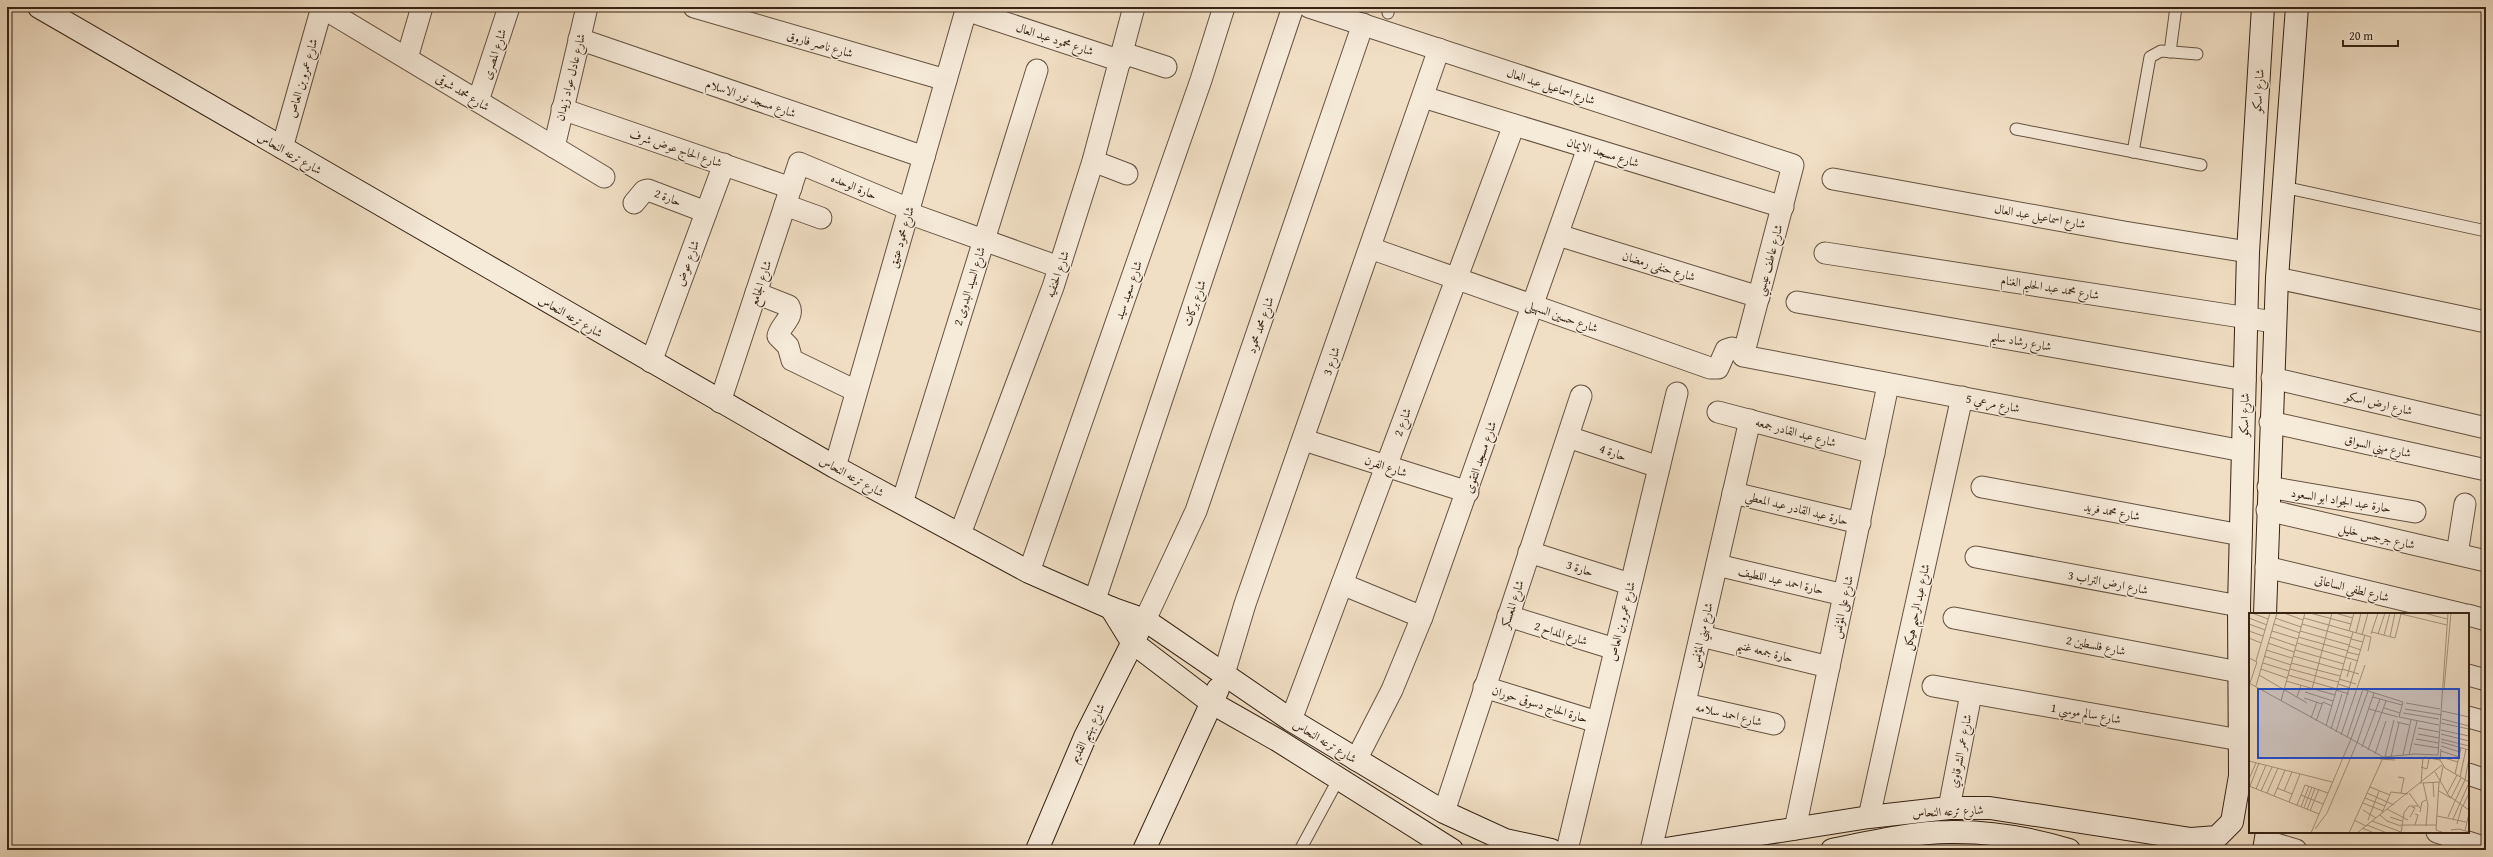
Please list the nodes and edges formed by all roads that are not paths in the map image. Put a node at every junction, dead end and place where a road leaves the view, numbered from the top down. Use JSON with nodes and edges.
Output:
{"nodes":[{"id":1,"x":39,"y":7,"type":"edge"},
{"id":2,"x":322,"y":7,"type":"edge"},
{"id":3,"x":422,"y":7,"type":"edge"},
{"id":4,"x":509,"y":7,"type":"edge"},
{"id":5,"x":587,"y":7,"type":"edge"},
{"id":6,"x":694,"y":7,"type":"edge"},
{"id":7,"x":1134,"y":7,"type":"edge"},
{"id":8,"x":1224,"y":7,"type":"edge"},
{"id":9,"x":1293,"y":7,"type":"edge"},
{"id":10,"x":1309,"y":7,"type":"edge"},
{"id":11,"x":2176,"y":7,"type":"edge"},
{"id":12,"x":2263,"y":7,"type":"edge"},
{"id":13,"x":2297,"y":7,"type":"edge"},
{"id":14,"x":967,"y":8,"type":"edge"},
{"id":15,"x":1363,"y":24,"type":"junction"},
{"id":16,"x":579,"y":39,"type":"junction"},
{"id":17,"x":1439,"y":49,"type":"junction"},
{"id":18,"x":2170,"y":52,"type":"junction"},
{"id":19,"x":2197,"y":54,"type":"dead end"},
{"id":20,"x":1122,"y":57,"type":"junction"},
{"id":21,"x":407,"y":58,"type":"junction"},
{"id":22,"x":1166,"y":67,"type":"dead end"},
{"id":23,"x":1037,"y":70,"type":"dead end"},
{"id":24,"x":946,"y":80,"type":"junction"},
{"id":25,"x":1423,"y":97,"type":"junction"},
{"id":26,"x":478,"y":101,"type":"junction"},
{"id":27,"x":562,"y":109,"type":"junction"},
{"id":28,"x":1514,"y":125,"type":"junction"},
{"id":29,"x":2016,"y":129,"type":"dead end"},
{"id":30,"x":554,"y":147,"type":"junction"},
{"id":31,"x":282,"y":148,"type":"junction"},
{"id":32,"x":1588,"y":148,"type":"junction"},
{"id":33,"x":2133,"y":152,"type":"junction"},
{"id":34,"x":924,"y":157,"type":"junction"},
{"id":35,"x":1093,"y":161,"type":"junction"},
{"id":36,"x":799,"y":163,"type":"joint"},
{"id":37,"x":724,"y":164,"type":"junction"},
{"id":38,"x":1793,"y":165,"type":"joint"},
{"id":39,"x":2200,"y":165,"type":"dead end"},
{"id":40,"x":1127,"y":174,"type":"dead end"},
{"id":41,"x":604,"y":177,"type":"dead end"},
{"id":42,"x":1833,"y":178,"type":"dead end"},
{"id":43,"x":2283,"y":187,"type":"junction"},
{"id":44,"x":788,"y":197,"type":"junction"},
{"id":45,"x":634,"y":203,"type":"dead end"},
{"id":46,"x":1783,"y":207,"type":"junction"},
{"id":47,"x":908,"y":211,"type":"junction"},
{"id":48,"x":706,"y":212,"type":"junction"},
{"id":49,"x":820,"y":218,"type":"dead end"},
{"id":50,"x":2486,"y":231,"type":"edge"},
{"id":51,"x":1558,"y":235,"type":"junction"},
{"id":52,"x":984,"y":240,"type":"junction"},
{"id":53,"x":1370,"y":248,"type":"junction"},
{"id":54,"x":2248,"y":252,"type":"junction"},
{"id":55,"x":1825,"y":253,"type":"dead end"},
{"id":56,"x":1059,"y":267,"type":"junction"},
{"id":57,"x":1456,"y":278,"type":"junction"},
{"id":58,"x":2276,"y":278,"type":"junction"},
{"id":59,"x":756,"y":294,"type":"junction"},
{"id":60,"x":1759,"y":297,"type":"junction"},
{"id":61,"x":1796,"y":302,"type":"dead end"},
{"id":62,"x":1533,"y":305,"type":"junction"},
{"id":63,"x":2246,"y":317,"type":"junction"},
{"id":64,"x":2274,"y":322,"type":"junction"},
{"id":65,"x":2486,"y":322,"type":"edge"},
{"id":66,"x":1744,"y":354,"type":"junction"},
{"id":67,"x":651,"y":362,"type":"junction"},
{"id":68,"x":2272,"y":378,"type":"junction"},
{"id":69,"x":2245,"y":380,"type":"junction"},
{"id":70,"x":1888,"y":385,"type":"junction"},
{"id":71,"x":856,"y":391,"type":"junction"},
{"id":72,"x":1677,"y":393,"type":"dead end"},
{"id":73,"x":1581,"y":396,"type":"dead end"},
{"id":74,"x":1962,"y":397,"type":"junction"},
{"id":75,"x":720,"y":402,"type":"junction"},
{"id":76,"x":1718,"y":412,"type":"dead end"},
{"id":77,"x":1750,"y":420,"type":"junction"},
{"id":78,"x":2270,"y":422,"type":"junction"},
{"id":79,"x":2486,"y":428,"type":"edge"},
{"id":80,"x":1568,"y":437,"type":"junction"},
{"id":81,"x":1304,"y":440,"type":"junction"},
{"id":82,"x":2243,"y":451,"type":"junction"},
{"id":83,"x":1874,"y":453,"type":"junction"},
{"id":84,"x":1386,"y":466,"type":"junction"},
{"id":85,"x":835,"y":467,"type":"junction"},
{"id":86,"x":1659,"y":468,"type":"junction"},
{"id":87,"x":2486,"y":470,"type":"edge"},
{"id":88,"x":1982,"y":488,"type":"dead end"},
{"id":89,"x":2268,"y":488,"type":"junction"},
{"id":90,"x":1468,"y":492,"type":"junction"},
{"id":91,"x":1733,"y":493,"type":"junction"},
{"id":92,"x":902,"y":503,"type":"junction"},
{"id":93,"x":2465,"y":504,"type":"dead end"},
{"id":94,"x":2267,"y":510,"type":"junction"},
{"id":95,"x":2415,"y":512,"type":"dead end"},
{"id":96,"x":1860,"y":524,"type":"junction"},
{"id":97,"x":960,"y":534,"type":"junction"},
{"id":98,"x":2241,"y":535,"type":"junction"},
{"id":99,"x":1529,"y":552,"type":"junction"},
{"id":100,"x":2458,"y":554,"type":"junction"},
{"id":101,"x":1976,"y":557,"type":"dead end"},
{"id":102,"x":2486,"y":561,"type":"edge"},
{"id":103,"x":1717,"y":565,"type":"junction"},
{"id":104,"x":2266,"y":567,"type":"junction"},
{"id":105,"x":1029,"y":572,"type":"junction"},
{"id":106,"x":1342,"y":584,"type":"junction"},
{"id":107,"x":1630,"y":584,"type":"junction"},
{"id":108,"x":1844,"y":596,"type":"junction"},
{"id":109,"x":1103,"y":604,"type":"junction"},
{"id":110,"x":2239,"y":606,"type":"junction"},
{"id":111,"x":2265,"y":613,"type":"edge"},
{"id":112,"x":2458,"y":613,"type":"edge"},
{"id":113,"x":1508,"y":616,"type":"junction"},
{"id":114,"x":2469,"y":616,"type":"edge"},
{"id":115,"x":1422,"y":617,"type":"junction"},
{"id":116,"x":1954,"y":618,"type":"dead end"},
{"id":117,"x":1145,"y":620,"type":"junction"},
{"id":118,"x":2486,"y":620,"type":"edge"},
{"id":119,"x":1701,"y":636,"type":"junction"},
{"id":120,"x":1132,"y":642,"type":"junction"},
{"id":121,"x":1614,"y":649,"type":"junction"},
{"id":122,"x":1829,"y":667,"type":"junction"},
{"id":123,"x":2239,"y":672,"type":"junction"},
{"id":124,"x":1224,"y":674,"type":"junction"},
{"id":125,"x":2469,"y":675,"type":"edge"},
{"id":126,"x":2486,"y":680,"type":"edge"},
{"id":127,"x":1933,"y":686,"type":"dead end"},
{"id":128,"x":1484,"y":687,"type":"junction"},
{"id":129,"x":1971,"y":694,"type":"junction"},
{"id":130,"x":1212,"y":703,"type":"junction"},
{"id":131,"x":1685,"y":704,"type":"junction"},
{"id":132,"x":2469,"y":717,"type":"edge"},
{"id":133,"x":1290,"y":720,"type":"junction"},
{"id":134,"x":1597,"y":722,"type":"junction"},
{"id":135,"x":2486,"y":722,"type":"edge"},
{"id":136,"x":1774,"y":724,"type":"dead end"},
{"id":137,"x":2240,"y":740,"type":"junction"},
{"id":138,"x":1356,"y":760,"type":"junction"},
{"id":139,"x":2469,"y":774,"type":"edge"},
{"id":140,"x":1339,"y":778,"type":"junction"},
{"id":141,"x":2486,"y":780,"type":"edge"},
{"id":142,"x":1948,"y":808,"type":"junction"},
{"id":143,"x":1444,"y":812,"type":"junction"},
{"id":144,"x":1869,"y":817,"type":"junction"},
{"id":145,"x":2232,"y":822,"type":"joint"},
{"id":146,"x":1796,"y":829,"type":"junction"},
{"id":147,"x":2440,"y":833,"type":"edge"},
{"id":148,"x":2265,"y":841,"type":"edge"},
{"id":149,"x":2037,"y":845,"type":"edge"},
{"id":150,"x":2486,"y":848,"type":"edge"},
{"id":151,"x":1843,"y":849,"type":"edge"},
{"id":152,"x":1037,"y":850,"type":"edge"},
{"id":153,"x":1144,"y":850,"type":"edge"},
{"id":154,"x":1300,"y":850,"type":"edge"},
{"id":155,"x":1452,"y":850,"type":"edge"},
{"id":156,"x":1551,"y":850,"type":"edge"},
{"id":157,"x":1567,"y":850,"type":"edge"},
{"id":158,"x":1651,"y":850,"type":"edge"},
{"id":159,"x":1658,"y":850,"type":"edge"},
{"id":160,"x":2069,"y":850,"type":"edge"},
{"id":161,"x":2296,"y":850,"type":"edge"}],
"edges":[{"from":1,"to":31,"type":"main road","name":"شارع ترعه النحاس"},
{"from":2,"to":21,"type":"street","name":"شارع محمد شوقى"},
{"from":2,"to":31,"type":"street","name":"شارع عمرو بن العاص"},
{"from":3,"to":21,"type":"street"},
{"from":4,"to":26,"type":"street","name":"شارع المصرى"},
{"from":5,"to":16,"type":"street","name":"شارع عادل عواد زيدان"},
{"from":6,"to":24,"type":"street","name":"شارع ناصر فاروق"},
{"from":7,"to":20,"type":"street","name":"شارع الحنفيه"},
{"from":8,"to":105,"type":"street","name":"شارع سعيد سيد"},
{"from":9,"to":109,"type":"street","name":"شارع بركات"},
{"from":10,"to":15,"type":"street","name":"شارع اسماعيل عبد العال"},
{"from":11,"to":18,"type":"lane"},
{"from":12,"to":54,"type":"main road","name":"شارع اسكو"},
{"from":13,"to":43,"type":"main road"},
{"from":14,"to":20,"type":"street","name":"شارع محمود عبد العال"},
{"from":14,"to":24,"type":"street","name":"شارع محمود عتيق"},
{"from":15,"to":17,"type":"street","name":"شارع اسماعيل عبد العال"},
{"from":15,"to":117,"type":"street","name":"شارع محمد محمود"},
{"from":16,"to":27,"type":"street","name":"شارع عادل عواد زيدان"},
{"from":16,"to":34,"type":"street","name":"شارع مسجد نور الاسلام"},
{"from":17,"to":25,"type":"street","name":"شارع 3"},
{"from":17,"to":38,"type":"street","name":"شارع اسماعيل عبد العال"},
{"from":18,"to":19,"type":"lane"},
{"from":18,"to":33,"type":"lane"},
{"from":20,"to":22,"type":"street","name":"شارع محمود عبد العال"},
{"from":20,"to":35,"type":"street","name":"شارع الحنفيه"},
{"from":21,"to":26,"type":"street","name":"شارع محمد شوقى"},
{"from":23,"to":52,"type":"street","name":"شارع السيد البدوى 2"},
{"from":24,"to":34,"type":"street","name":"شارع محمود عتيق"},
{"from":25,"to":28,"type":"street","name":"شارع مسجد الايمان"},
{"from":25,"to":53,"type":"street","name":"شارع 3"},
{"from":26,"to":30,"type":"street","name":"شارع محمد شوقى"},
{"from":27,"to":30,"type":"street","name":"شارع عادل عواد زيدان"},
{"from":27,"to":37,"type":"street","name":"شارع الحاج عوض شرف"},
{"from":28,"to":32,"type":"street","name":"شارع مسجد الايمان"},
{"from":28,"to":57,"type":"street","name":"شارع 2"},
{"from":29,"to":33,"type":"lane"},
{"from":30,"to":41,"type":"street","name":"شارع محمد شوقى"},
{"from":31,"to":67,"type":"main road","name":"شارع ترعه النحاس"},
{"from":32,"to":46,"type":"street","name":"شارع مسجد الايمان"},
{"from":32,"to":51,"type":"street","name":"شارع مسجد التقوى"},
{"from":33,"to":39,"type":"lane"},
{"from":34,"to":47,"type":"street","name":"شارع محمود عتيق"},
{"from":35,"to":40,"type":"street"},
{"from":35,"to":56,"type":"street","name":"شارع الحنفيه"},
{"from":36,"to":44,"type":"street","name":"شارع الجامع"},
{"from":36,"to":47,"type":"street","name":"حارة الوحده"},
{"from":37,"to":44,"type":"street","name":"شارع الحاج عوض شرف"},
{"from":37,"to":48,"type":"street","name":"شارع عوض"},
{"from":38,"to":46,"type":"street","name":"شارع عاطف عيسي"},
{"from":42,"to":54,"type":"street","name":"شارع اسماعيل عبد العال"},
{"from":43,"to":50,"type":"lane"},
{"from":43,"to":58,"type":"main road"},
{"from":44,"to":49,"type":"street"},
{"from":44,"to":59,"type":"street","name":"شارع الجامع"},
{"from":45,"to":48,"type":"street","name":"حارة 2"},
{"from":46,"to":60,"type":"street","name":"شارع عاطف عيسي"},
{"from":47,"to":52,"type":"street","name":"حارة الوحده"},
{"from":47,"to":71,"type":"street","name":"شارع محمود عتيق"},
{"from":48,"to":67,"type":"street","name":"شارع عوض"},
{"from":51,"to":60,"type":"street","name":"شارع حنفى رمضان"},
{"from":51,"to":62,"type":"street","name":"شارع مسجد التقوى"},
{"from":52,"to":56,"type":"street","name":"حارة الوحده"},
{"from":52,"to":92,"type":"street","name":"شارع السيد البدوى 2"},
{"from":53,"to":57,"type":"street","name":"شارع حسين السهيلى"},
{"from":53,"to":81,"type":"street","name":"شارع 3"},
{"from":54,"to":63,"type":"main road","name":"شارع اسكو"},
{"from":55,"to":63,"type":"street","name":"شارع محمد عبد الحليم الغنام"},
{"from":56,"to":97,"type":"street","name":"شارع الحنفيه"},
{"from":57,"to":62,"type":"street","name":"شارع حسين السهيلى"},
{"from":57,"to":84,"type":"street","name":"شارع 2"},
{"from":58,"to":64,"type":"main road"},
{"from":58,"to":65,"type":"street"},
{"from":59,"to":71,"type":"street"},
{"from":59,"to":75,"type":"street","name":"شارع الجامع"},
{"from":60,"to":66,"type":"street","name":"شارع عاطف عيسي"},
{"from":61,"to":69,"type":"street","name":"شارع رشاد سليم"},
{"from":62,"to":66,"type":"street","name":"شارع حسين السهيلى"},
{"from":62,"to":90,"type":"street","name":"شارع مسجد التقوى"},
{"from":63,"to":64,"type":"street","name":"شارع محمد عبد الحليم الغنام"},
{"from":63,"to":69,"type":"main road","name":"شارع اسكو"},
{"from":64,"to":68,"type":"main road"},
{"from":66,"to":70,"type":"street","name":"شارع مرعي 5"},
{"from":67,"to":75,"type":"main road","name":"شارع ترعه النحاس"},
{"from":68,"to":78,"type":"main road"},
{"from":68,"to":79,"type":"street","name":"شارع ارض اسكو"},
{"from":69,"to":82,"type":"main road","name":"شارع اسكو"},
{"from":70,"to":74,"type":"street","name":"شارع مرعي 5"},
{"from":70,"to":83,"type":"street","name":"شارع على المؤنس"},
{"from":71,"to":85,"type":"street","name":"شارع محمود عتيق"},
{"from":72,"to":86,"type":"street","name":"شارع عمرو بن العاص"},
{"from":73,"to":80,"type":"street","name":"شارع المعسكر"},
{"from":74,"to":82,"type":"street","name":"شارع مرعي 5"},
{"from":74,"to":144,"type":"street","name":"شارع عبد الرحيم هيكل"},
{"from":75,"to":85,"type":"main road","name":"شارع ترعه النحاس"},
{"from":76,"to":77,"type":"street","name":"شارع عبد القادر جمعه"},
{"from":77,"to":83,"type":"street","name":"شارع عبد القادر جمعه"},
{"from":77,"to":91,"type":"street","name":"شارع مهني المؤنس"},
{"from":78,"to":87,"type":"street","name":"شارع مهني السواق"},
{"from":78,"to":89,"type":"main road"},
{"from":80,"to":86,"type":"street","name":"حارة 4"},
{"from":80,"to":99,"type":"street","name":"شارع المعسكر"},
{"from":81,"to":84,"type":"street","name":"شارع الفرن"},
{"from":81,"to":124,"type":"street","name":"شارع 3"},
{"from":82,"to":98,"type":"main road","name":"شارع اسكو"},
{"from":83,"to":96,"type":"street","name":"شارع على المؤنس"},
{"from":84,"to":90,"type":"street","name":"شارع الفرن"},
{"from":84,"to":106,"type":"street","name":"شارع 2"},
{"from":85,"to":92,"type":"main road","name":"شارع ترعه النحاس"},
{"from":86,"to":107,"type":"street","name":"شارع عمرو بن العاص"},
{"from":88,"to":98,"type":"street","name":"شارع محمد فريد"},
{"from":89,"to":94,"type":"main road"},
{"from":89,"to":95,"type":"street","name":"حارة عبد الجواد ابو السعود"},
{"from":90,"to":115,"type":"street","name":"شارع مسجد التقوى"},
{"from":91,"to":96,"type":"street","name":"حارة عبد القادر عبد المعطي"},
{"from":91,"to":103,"type":"street","name":"شارع مهني المؤنس"},
{"from":92,"to":97,"type":"main road","name":"شارع ترعه النحاس"},
{"from":93,"to":100,"type":"street"},
{"from":94,"to":100,"type":"street","name":"شارع جرجس خليل"},
{"from":94,"to":104,"type":"main road"},
{"from":96,"to":108,"type":"street","name":"شارع على المؤنس"},
{"from":97,"to":105,"type":"main road","name":"شارع ترعه النحاس"},
{"from":98,"to":110,"type":"main road","name":"شارع اسكو"},
{"from":99,"to":107,"type":"street","name":"حارة 3"},
{"from":99,"to":113,"type":"street","name":"شارع المعسكر"},
{"from":100,"to":102,"type":"street","name":"شارع جرجس خليل"},
{"from":101,"to":110,"type":"street","name":"شارع ارض التراب 3"},
{"from":103,"to":108,"type":"street","name":"حارة احمد عبد اللطيف"},
{"from":103,"to":119,"type":"street","name":"شارع مهني المؤنس"},
{"from":104,"to":111,"type":"main road"},
{"from":104,"to":112,"type":"street","name":"شارع لطفي الساعاتى"},
{"from":105,"to":109,"type":"main road","name":"شارع ترعه النحاس"},
{"from":106,"to":115,"type":"street"},
{"from":106,"to":133,"type":"street","name":"شارع 2"},
{"from":107,"to":121,"type":"street","name":"شارع عمرو بن العاص"},
{"from":108,"to":122,"type":"street","name":"شارع على المؤنس"},
{"from":109,"to":117,"type":"main road","name":"شارع ترعه النحاس"},
{"from":109,"to":120,"type":"main road","name":"شارع ترعه النحاس"},
{"from":110,"to":123,"type":"main road","name":"شارع اسكو"},
{"from":113,"to":121,"type":"street","name":"شارع المداح 2"},
{"from":113,"to":128,"type":"street","name":"شارع المعسكر"},
{"from":114,"to":118,"type":"street"},
{"from":115,"to":138,"type":"street","name":"شارع مسجد التقوى"},
{"from":116,"to":123,"type":"street","name":"شارع فلسطين 2"},
{"from":117,"to":120,"type":"main road","name":"شارع بهتيم القديم"},
{"from":117,"to":124,"type":"main road","name":"شارع ترعه النحاس"},
{"from":119,"to":122,"type":"street","name":"حارة جمعه غنيم"},
{"from":119,"to":131,"type":"street","name":"شارع مهني المؤنس"},
{"from":120,"to":130,"type":"main road","name":"شارع ترعه النحاس"},
{"from":120,"to":152,"type":"main road","name":"شارع بهتيم القديم"},
{"from":121,"to":134,"type":"street","name":"شارع عمرو بن العاص"},
{"from":122,"to":146,"type":"street","name":"شارع على المؤنس"},
{"from":123,"to":137,"type":"main road","name":"شارع اسكو"},
{"from":124,"to":130,"type":"main road"},
{"from":124,"to":133,"type":"main road","name":"شارع ترعه النحاس"},
{"from":125,"to":126,"type":"street"},
{"from":127,"to":129,"type":"street","name":"شارع سالم موسي 1"},
{"from":128,"to":134,"type":"street","name":"حارة الحاج دسوقى حوران"},
{"from":128,"to":143,"type":"street","name":"شارع المعسكر"},
{"from":129,"to":137,"type":"street","name":"شارع سالم موسي 1"},
{"from":129,"to":142,"type":"street","name":"شارع عمر الشرقاوي"},
{"from":130,"to":140,"type":"main road","name":"شارع ترعه النحاس"},
{"from":130,"to":153,"type":"main road"},
{"from":131,"to":136,"type":"street","name":"شارع احمد سلامه"},
{"from":131,"to":158,"type":"street","name":"شارع مهني المؤنس"},
{"from":132,"to":135,"type":"street"},
{"from":133,"to":138,"type":"main road","name":"شارع ترعه النحاس"},
{"from":134,"to":157,"type":"street","name":"شارع عمرو بن العاص"},
{"from":137,"to":145,"type":"main road","name":"شارع اسكو"},
{"from":138,"to":143,"type":"main road","name":"شارع ترعه النحاس"},
{"from":139,"to":141,"type":"street"},
{"from":140,"to":154,"type":"lane"},
{"from":140,"to":155,"type":"main road","name":"شارع ترعه النحاس"},
{"from":142,"to":144,"type":"main road","name":"شارع ترعه النحاس"},
{"from":142,"to":145,"type":"main road","name":"شارع ترعه النحاس"},
{"from":143,"to":156,"type":"main road","name":"شارع ترعه النحاس"},
{"from":144,"to":146,"type":"main road","name":"شارع ترعه النحاس"},
{"from":146,"to":159,"type":"main road","name":"شارع ترعه النحاس"},
{"from":147,"to":150,"type":"street"},
{"from":148,"to":161,"type":"street"},
{"from":149,"to":151,"type":"main road","name":"شارع ترعه النحاس"},
{"from":149,"to":160,"type":"main road","name":"شارع ترعه النحاس"}]}
